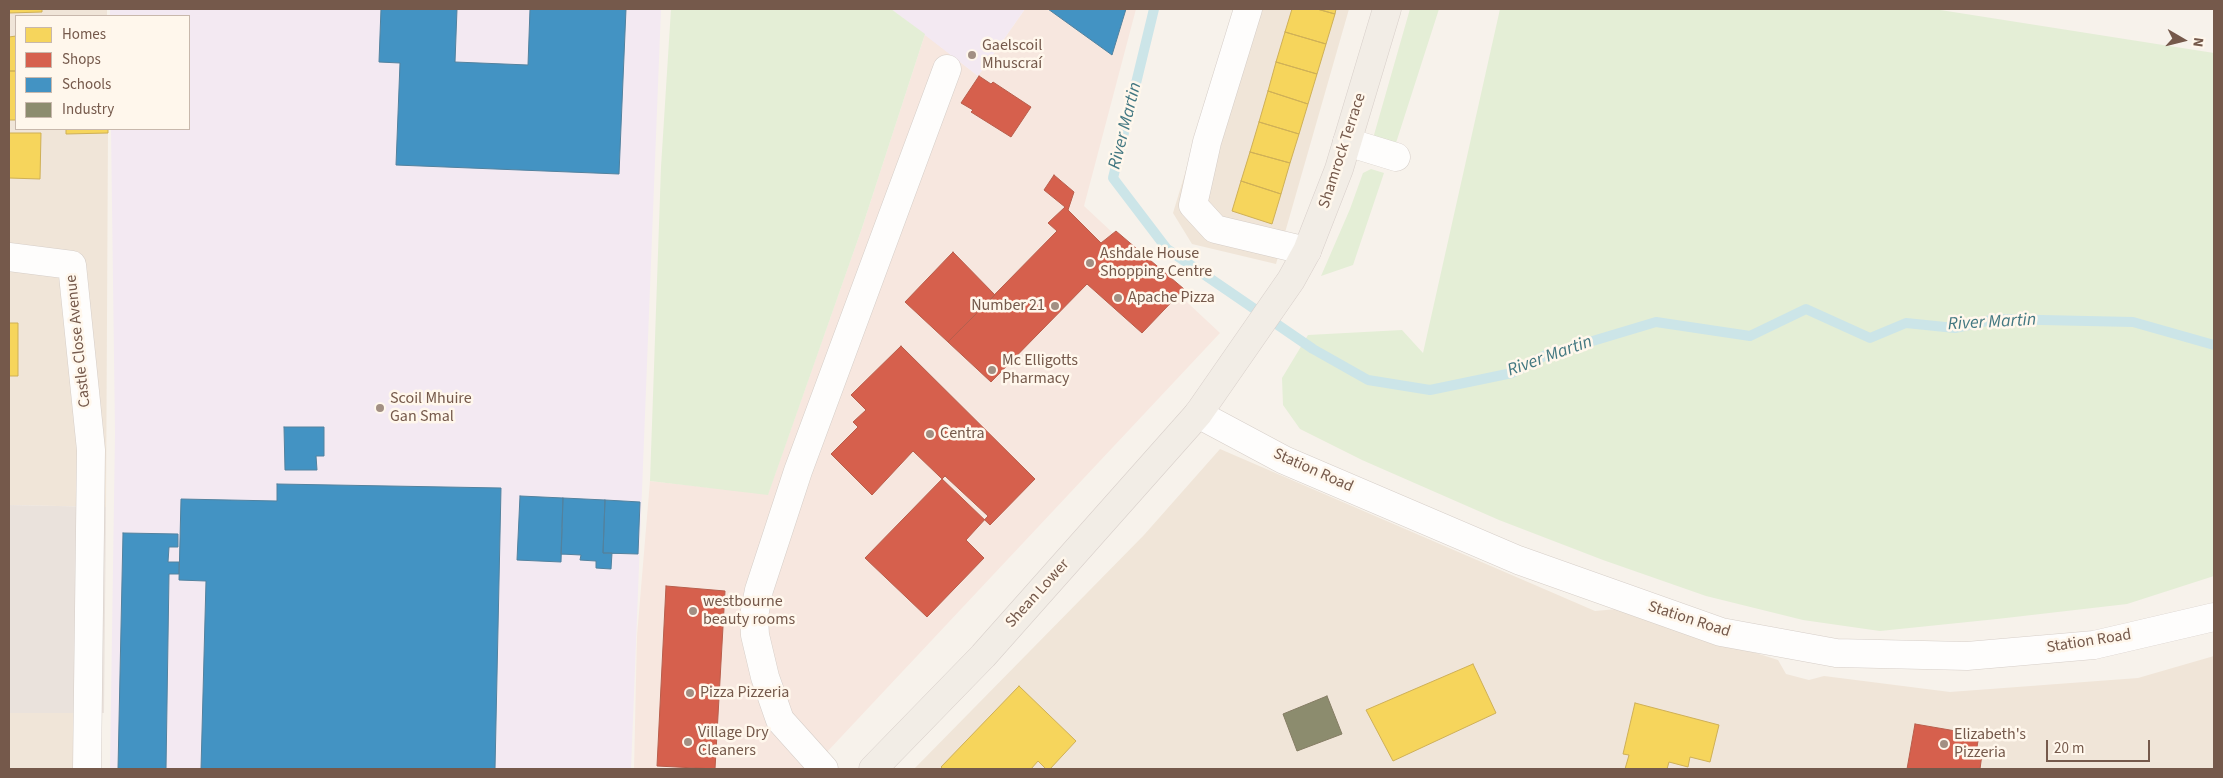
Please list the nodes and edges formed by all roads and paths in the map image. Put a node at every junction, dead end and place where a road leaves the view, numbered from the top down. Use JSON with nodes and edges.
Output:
{"nodes":[{"id":1,"x":1248,"y":9,"type":"edge"},
{"id":2,"x":1387,"y":9,"type":"edge"},
{"id":3,"x":947,"y":69,"type":"dead end"},
{"id":4,"x":1346,"y":142,"type":"junction"},
{"id":5,"x":1396,"y":157,"type":"dead end"},
{"id":6,"x":1307,"y":251,"type":"junction"},
{"id":7,"x":9,"y":257,"type":"edge"},
{"id":8,"x":1198,"y":414,"type":"junction"},
{"id":9,"x":2214,"y":617,"type":"edge"},
{"id":10,"x":87,"y":769,"type":"edge"},
{"id":11,"x":824,"y":769,"type":"edge"},
{"id":12,"x":873,"y":769,"type":"edge"}],
"edges":[{"from":1,"to":6,"type":"street"},
{"from":2,"to":4,"type":"main road","name":"Shamrock Terrace"},
{"from":3,"to":11,"type":"street"},
{"from":4,"to":5,"type":"street"},
{"from":4,"to":6,"type":"main road","name":"Shamrock Terrace"},
{"from":6,"to":8,"type":"main road","name":"Shamrock Terrace"},
{"from":7,"to":10,"type":"street","name":"Castle Close Avenue"},
{"from":8,"to":9,"type":"street","name":"Station Road"},
{"from":8,"to":12,"type":"main road","name":"Shean Lower"}]}
